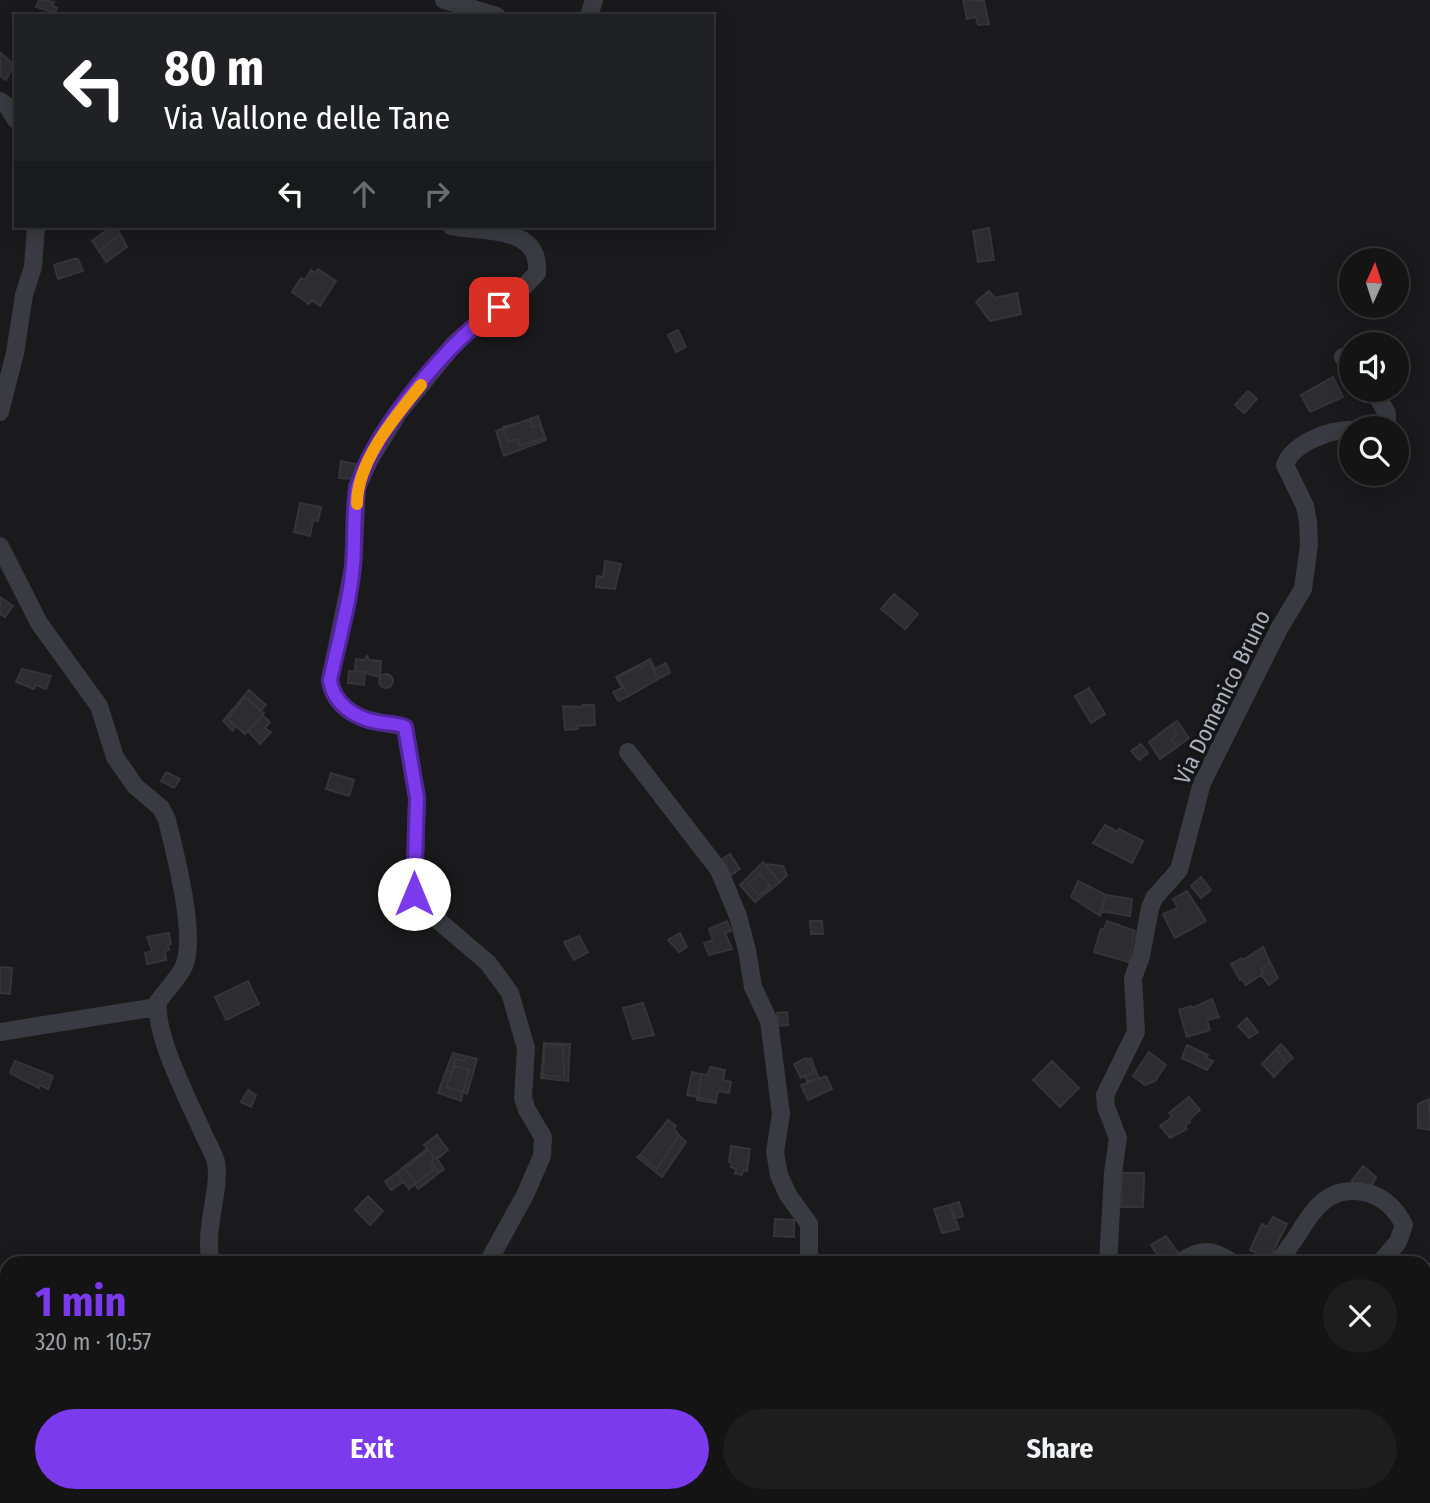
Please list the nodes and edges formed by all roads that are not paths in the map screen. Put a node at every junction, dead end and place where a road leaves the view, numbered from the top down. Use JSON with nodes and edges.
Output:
{"nodes":[{"id":1,"x":444,"y":0,"type":"edge"},
{"id":2,"x":490,"y":14,"type":"edge"},
{"id":3,"x":0,"y":101,"type":"edge"},
{"id":4,"x":14,"y":117,"type":"edge"},
{"id":5,"x":36,"y":228,"type":"edge"},
{"id":6,"x":474,"y":228,"type":"edge"},
{"id":7,"x":0,"y":412,"type":"edge"},
{"id":8,"x":1339,"y":432,"type":"edge"},
{"id":9,"x":0,"y":546,"type":"edge"},
{"id":10,"x":628,"y":752,"type":"dead end"},
{"id":11,"x":157,"y":1007,"type":"junction"},
{"id":12,"x":0,"y":1032,"type":"edge"},
{"id":13,"x":211,"y":1256,"type":"edge"},
{"id":14,"x":491,"y":1256,"type":"edge"},
{"id":15,"x":809,"y":1256,"type":"edge"},
{"id":16,"x":1108,"y":1256,"type":"edge"},
{"id":17,"x":1190,"y":1256,"type":"edge"},
{"id":18,"x":1218,"y":1256,"type":"edge"},
{"id":19,"x":1281,"y":1256,"type":"edge"},
{"id":20,"x":1386,"y":1256,"type":"edge"}],
"edges":[{"from":1,"to":2,"type":"street"},
{"from":3,"to":4,"type":"street"},
{"from":5,"to":7,"type":"street"},
{"from":6,"to":14,"type":"street"},
{"from":8,"to":16,"type":"street","name":"Via Domenico Bruno"},
{"from":9,"to":11,"type":"street"},
{"from":10,"to":15,"type":"street"},
{"from":11,"to":12,"type":"street"},
{"from":11,"to":13,"type":"street"},
{"from":17,"to":18,"type":"street"},
{"from":19,"to":20,"type":"street"}]}
